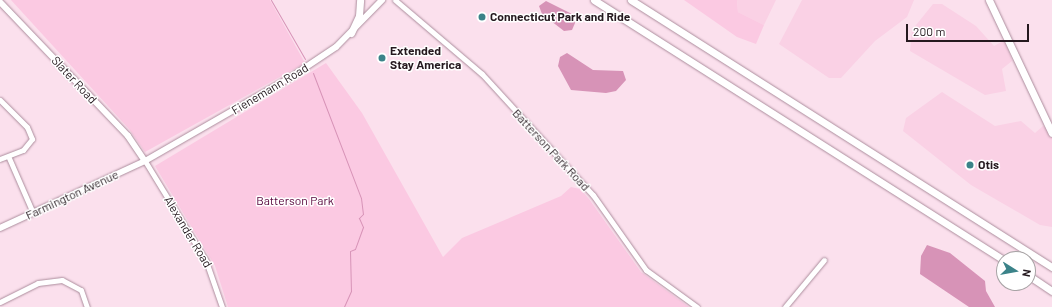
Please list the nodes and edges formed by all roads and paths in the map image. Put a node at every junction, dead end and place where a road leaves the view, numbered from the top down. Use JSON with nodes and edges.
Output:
{"nodes":[{"id":1,"x":360,"y":0,"type":"edge"},
{"id":2,"x":382,"y":0,"type":"edge"},
{"id":3,"x":395,"y":0,"type":"edge"},
{"id":4,"x":594,"y":0,"type":"edge"},
{"id":5,"x":631,"y":0,"type":"edge"},
{"id":6,"x":989,"y":0,"type":"edge"},
{"id":7,"x":0,"y":2,"type":"edge"},
{"id":8,"x":351,"y":33,"type":"junction"},
{"id":9,"x":0,"y":100,"type":"edge"},
{"id":10,"x":1052,"y":132,"type":"edge"},
{"id":11,"x":9,"y":158,"type":"junction"},
{"id":12,"x":0,"y":159,"type":"edge"},
{"id":13,"x":145,"y":161,"type":"junction"},
{"id":14,"x":33,"y":213,"type":"junction"},
{"id":15,"x":0,"y":228,"type":"edge"},
{"id":16,"x":996,"y":255,"type":"edge"},
{"id":17,"x":824,"y":260,"type":"dead end"},
{"id":18,"x":1052,"y":267,"type":"edge"},
{"id":19,"x":1036,"y":280,"type":"edge"},
{"id":20,"x":1052,"y":291,"type":"edge"},
{"id":21,"x":0,"y":302,"type":"edge"},
{"id":22,"x":86,"y":307,"type":"edge"},
{"id":23,"x":222,"y":307,"type":"edge"},
{"id":24,"x":697,"y":307,"type":"edge"},
{"id":25,"x":785,"y":307,"type":"edge"}],
"edges":[{"from":1,"to":8,"type":"highway"},
{"from":2,"to":8,"type":"main road","name":"Fienemann Road"},
{"from":3,"to":24,"type":"street","name":"Batterson Park Road"},
{"from":4,"to":16,"type":"highway"},
{"from":5,"to":18,"type":"highway"},
{"from":6,"to":10,"type":"highway"},
{"from":7,"to":13,"type":"main road","name":"Slater Road"},
{"from":8,"to":13,"type":"main road","name":"Fienemann Road"},
{"from":9,"to":11,"type":"street"},
{"from":11,"to":12,"type":"street"},
{"from":11,"to":14,"type":"street"},
{"from":13,"to":14,"type":"main road","name":"Farmington Avenue"},
{"from":13,"to":23,"type":"street","name":"Alexander Road"},
{"from":14,"to":15,"type":"main road","name":"Farmington Avenue"},
{"from":17,"to":25,"type":"street"},
{"from":19,"to":20,"type":"highway"},
{"from":21,"to":22,"type":"street"}]}
